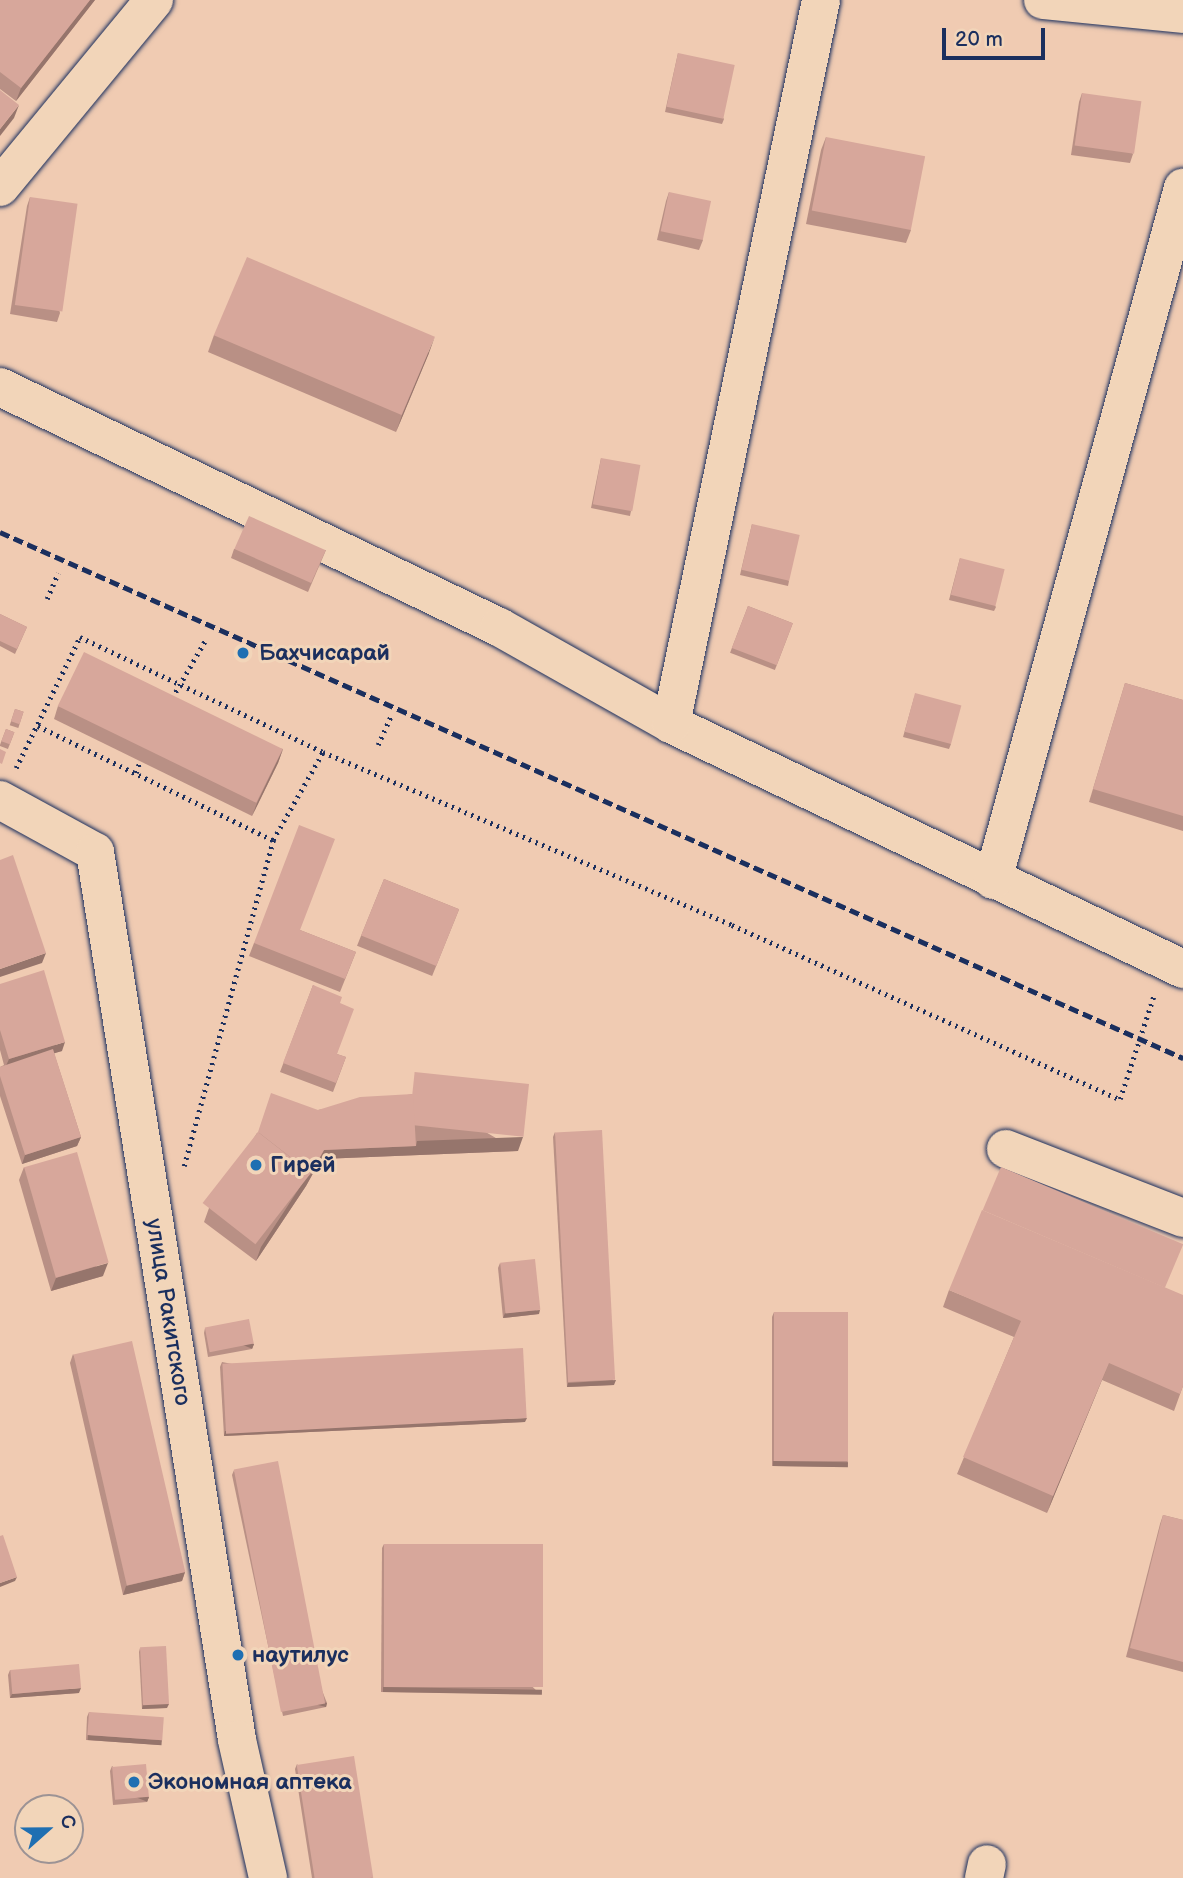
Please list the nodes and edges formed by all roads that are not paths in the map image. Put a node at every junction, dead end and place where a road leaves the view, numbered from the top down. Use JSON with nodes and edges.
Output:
{"nodes":[{"id":1,"x":154,"y":0,"type":"edge"},
{"id":2,"x":821,"y":0,"type":"edge"},
{"id":3,"x":1043,"y":0,"type":"edge"},
{"id":4,"x":1183,"y":14,"type":"edge"},
{"id":5,"x":0,"y":187,"type":"edge"},
{"id":6,"x":1183,"y":188,"type":"edge"},
{"id":7,"x":0,"y":387,"type":"edge"},
{"id":8,"x":671,"y":724,"type":"junction"},
{"id":9,"x":6,"y":788,"type":"edge"},
{"id":10,"x":993,"y":880,"type":"junction"},
{"id":11,"x":1174,"y":964,"type":"edge"},
{"id":12,"x":1006,"y":1149,"type":"dead end"},
{"id":13,"x":1183,"y":1218,"type":"edge"},
{"id":14,"x":264,"y":1871,"type":"edge"}],
"edges":[{"from":1,"to":5,"type":"street"},
{"from":2,"to":8,"type":"street"},
{"from":3,"to":4,"type":"street"},
{"from":6,"to":10,"type":"street"},
{"from":7,"to":8,"type":"street"},
{"from":8,"to":10,"type":"street"},
{"from":9,"to":14,"type":"street","name":"улица Ракитского"},
{"from":10,"to":11,"type":"street"},
{"from":12,"to":13,"type":"street"}]}
